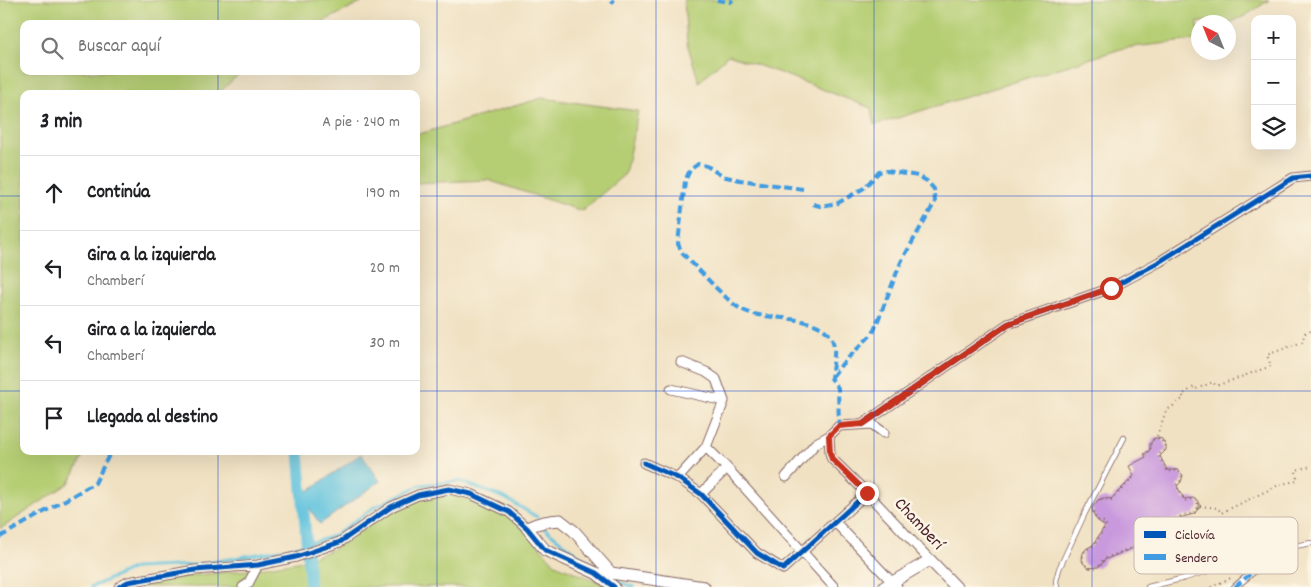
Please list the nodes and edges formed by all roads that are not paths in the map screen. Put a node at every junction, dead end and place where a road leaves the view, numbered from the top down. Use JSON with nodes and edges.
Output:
{"nodes":[{"id":1,"x":1311,"y":176,"type":"edge"},
{"id":2,"x":681,"y":362,"type":"dead end"},
{"id":3,"x":671,"y":389,"type":"dead end"},
{"id":4,"x":724,"y":401,"type":"junction"},
{"id":5,"x":863,"y":424,"type":"junction"},
{"id":6,"x":884,"y":433,"type":"dead end"},
{"id":7,"x":829,"y":436,"type":"junction"},
{"id":8,"x":1124,"y":438,"type":"dead end"},
{"id":9,"x":706,"y":447,"type":"junction"},
{"id":10,"x":644,"y":463,"type":"dead end"},
{"id":11,"x":727,"y":468,"type":"junction"},
{"id":12,"x":786,"y":477,"type":"dead end"},
{"id":13,"x":678,"y":478,"type":"junction"},
{"id":14,"x":867,"y":493,"type":"junction"},
{"id":15,"x":700,"y":494,"type":"junction"},
{"id":16,"x":835,"y":522,"type":"junction"},
{"id":17,"x":531,"y":526,"type":"junction"},
{"id":18,"x":1311,"y":543,"type":"edge"},
{"id":19,"x":1298,"y":545,"type":"edge"},
{"id":20,"x":802,"y":552,"type":"junction"},
{"id":21,"x":930,"y":560,"type":"junction"},
{"id":22,"x":258,"y":565,"type":"junction"},
{"id":23,"x":1199,"y":574,"type":"edge"},
{"id":24,"x":1251,"y":574,"type":"edge"},
{"id":25,"x":891,"y":585,"type":"edge"},
{"id":26,"x":119,"y":587,"type":"edge"},
{"id":27,"x":243,"y":587,"type":"edge"},
{"id":28,"x":614,"y":587,"type":"edge"},
{"id":29,"x":704,"y":587,"type":"edge"},
{"id":30,"x":834,"y":587,"type":"edge"},
{"id":31,"x":956,"y":587,"type":"edge"},
{"id":32,"x":1057,"y":587,"type":"edge"},
{"id":33,"x":1148,"y":587,"type":"edge"},
{"id":34,"x":1236,"y":587,"type":"edge"}],
"edges":[{"from":1,"to":5,"type":"street"},
{"from":2,"to":4,"type":"street"},
{"from":3,"to":4,"type":"street"},
{"from":4,"to":9,"type":"street"},
{"from":5,"to":6,"type":"street"},
{"from":5,"to":7,"type":"street"},
{"from":7,"to":12,"type":"street"},
{"from":7,"to":14,"type":"street","name":"Chamberí"},
{"from":8,"to":32,"type":"lane"},
{"from":9,"to":11,"type":"street"},
{"from":9,"to":13,"type":"street"},
{"from":10,"to":13,"type":"street"},
{"from":11,"to":15,"type":"street"},
{"from":11,"to":20,"type":"street"},
{"from":13,"to":15,"type":"street"},
{"from":14,"to":16,"type":"street"},
{"from":14,"to":21,"type":"street","name":"Chamberí"},
{"from":15,"to":20,"type":"street"},
{"from":16,"to":20,"type":"street"},
{"from":16,"to":25,"type":"street"},
{"from":17,"to":22,"type":"street"},
{"from":17,"to":28,"type":"street"},
{"from":17,"to":29,"type":"street"},
{"from":18,"to":19,"type":"lane"},
{"from":20,"to":30,"type":"street"},
{"from":21,"to":25,"type":"street"},
{"from":21,"to":31,"type":"street","name":"Chamberí"},
{"from":22,"to":26,"type":"street"},
{"from":22,"to":27,"type":"street"},
{"from":23,"to":33,"type":"lane"},
{"from":24,"to":34,"type":"street"}]}
